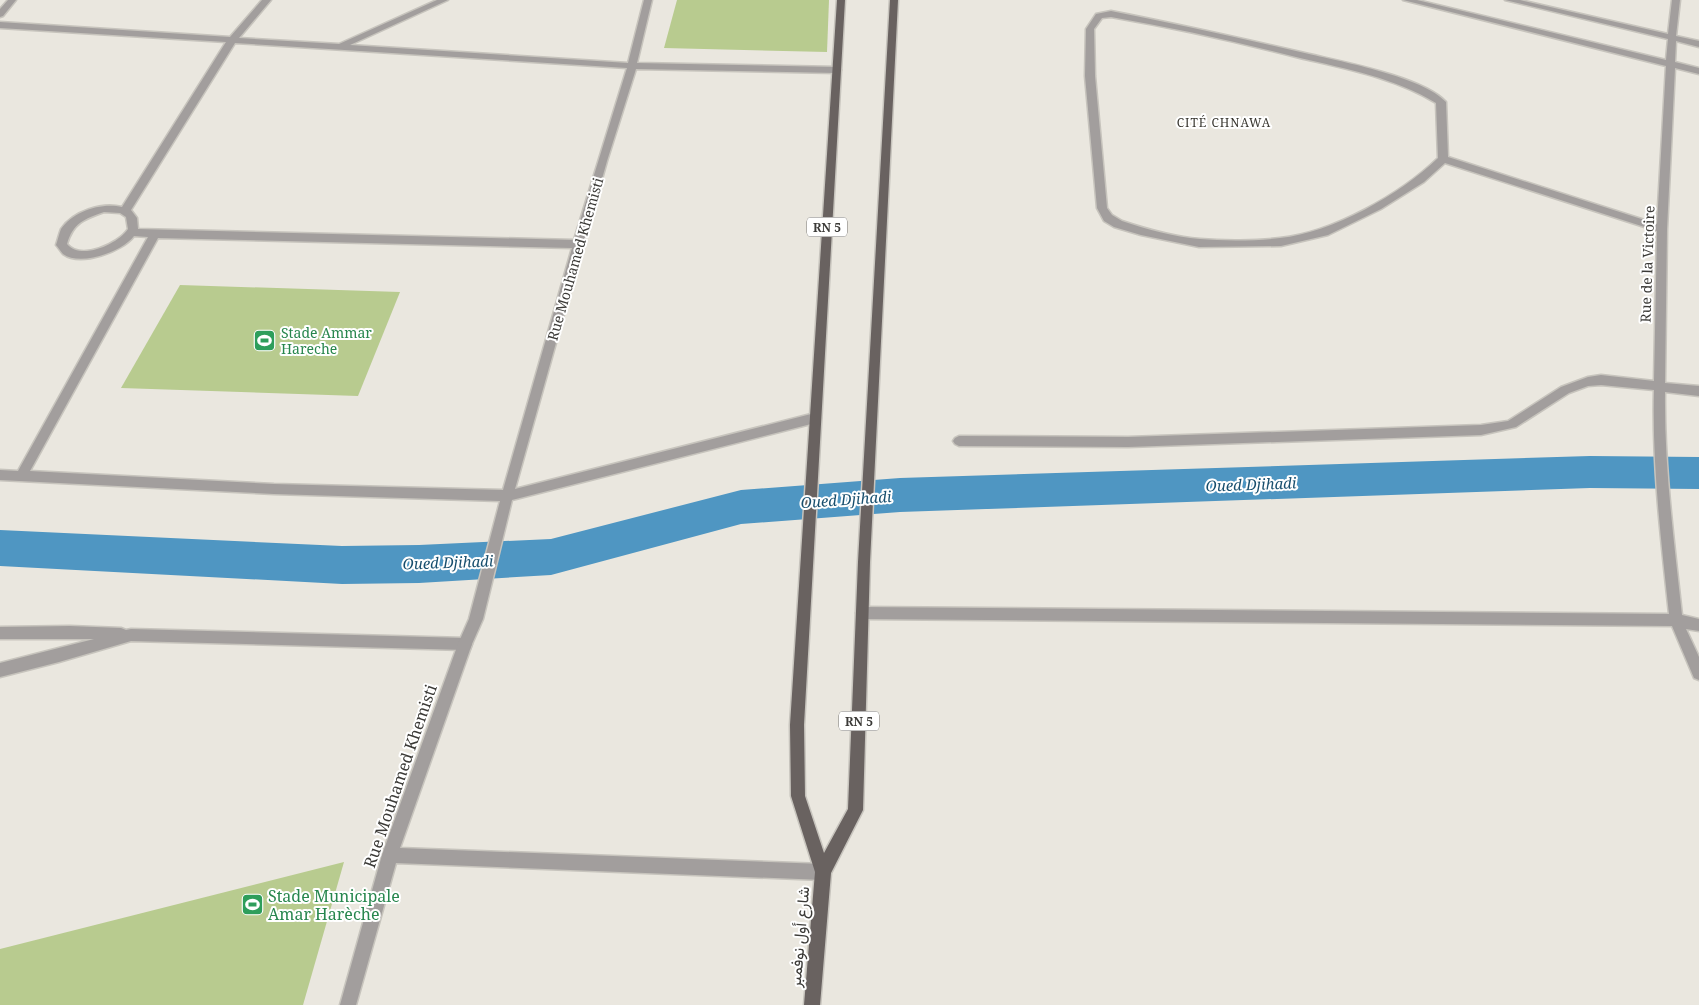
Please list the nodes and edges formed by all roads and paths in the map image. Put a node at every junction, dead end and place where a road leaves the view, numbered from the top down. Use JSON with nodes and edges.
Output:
{"nodes":[{"id":1,"x":12,"y":0,"type":"edge"},
{"id":2,"x":267,"y":0,"type":"edge"},
{"id":3,"x":444,"y":0,"type":"edge"},
{"id":4,"x":648,"y":0,"type":"edge"},
{"id":5,"x":841,"y":0,"type":"edge"},
{"id":6,"x":894,"y":0,"type":"edge"},
{"id":7,"x":1407,"y":0,"type":"edge"},
{"id":8,"x":1509,"y":0,"type":"edge"},
{"id":9,"x":1676,"y":0,"type":"edge"},
{"id":10,"x":0,"y":14,"type":"edge"},
{"id":11,"x":0,"y":25,"type":"edge"},
{"id":12,"x":1672,"y":37,"type":"junction"},
{"id":13,"x":232,"y":40,"type":"junction"},
{"id":14,"x":1699,"y":44,"type":"edge"},
{"id":15,"x":341,"y":46,"type":"junction"},
{"id":16,"x":1670,"y":65,"type":"junction"},
{"id":17,"x":632,"y":66,"type":"junction"},
{"id":18,"x":837,"y":70,"type":"junction"},
{"id":19,"x":1699,"y":71,"type":"edge"},
{"id":20,"x":1443,"y":159,"type":"junction"},
{"id":21,"x":125,"y":211,"type":"junction"},
{"id":22,"x":1662,"y":229,"type":"junction"},
{"id":23,"x":131,"y":232,"type":"junction"},
{"id":24,"x":155,"y":234,"type":"junction"},
{"id":25,"x":578,"y":244,"type":"junction"},
{"id":26,"x":1658,"y":388,"type":"junction"},
{"id":27,"x":1699,"y":391,"type":"edge"},
{"id":28,"x":815,"y":418,"type":"junction"},
{"id":29,"x":959,"y":441,"type":"dead end"},
{"id":30,"x":0,"y":475,"type":"edge"},
{"id":31,"x":21,"y":476,"type":"junction"},
{"id":32,"x":509,"y":496,"type":"junction"},
{"id":33,"x":863,"y":613,"type":"junction"},
{"id":34,"x":1676,"y":620,"type":"junction"},
{"id":35,"x":1699,"y":625,"type":"edge"},
{"id":36,"x":0,"y":634,"type":"edge"},
{"id":37,"x":131,"y":635,"type":"junction"},
{"id":38,"x":465,"y":644,"type":"junction"},
{"id":39,"x":0,"y":670,"type":"edge"},
{"id":40,"x":1699,"y":673,"type":"edge"},
{"id":41,"x":390,"y":854,"type":"junction"},
{"id":42,"x":823,"y":872,"type":"junction"},
{"id":43,"x":348,"y":1005,"type":"edge"},
{"id":44,"x":812,"y":1005,"type":"edge"}],
"edges":[{"from":1,"to":10,"type":"street"},
{"from":2,"to":13,"type":"street"},
{"from":3,"to":15,"type":"street"},
{"from":4,"to":17,"type":"street","name":"Rue Mouhamed Khemisti"},
{"from":5,"to":18,"type":"main road","number":"RN 5"},
{"from":6,"to":33,"type":"main road","number":"RN 5"},
{"from":7,"to":16,"type":"street"},
{"from":8,"to":12,"type":"street"},
{"from":9,"to":12,"type":"street","name":"Rue de la Victoire"},
{"from":11,"to":13,"type":"street"},
{"from":12,"to":14,"type":"street"},
{"from":12,"to":16,"type":"street","name":"Rue de la Victoire"},
{"from":13,"to":15,"type":"street"},
{"from":13,"to":21,"type":"street"},
{"from":15,"to":17,"type":"street"},
{"from":16,"to":19,"type":"street"},
{"from":16,"to":22,"type":"street","name":"Rue de la Victoire"},
{"from":17,"to":18,"type":"street"},
{"from":17,"to":25,"type":"street","name":"Rue Mouhamed Khemisti"},
{"from":18,"to":28,"type":"main road","number":"RN 5"},
{"from":20,"to":20,"type":"street"},
{"from":20,"to":22,"type":"street"},
{"from":21,"to":23,"type":"street"},
{"from":21,"to":23,"type":"street"},
{"from":22,"to":26,"type":"street","name":"Rue de la Victoire"},
{"from":23,"to":24,"type":"street"},
{"from":24,"to":25,"type":"street"},
{"from":24,"to":31,"type":"street"},
{"from":25,"to":32,"type":"street","name":"Rue Mouhamed Khemisti"},
{"from":26,"to":27,"type":"street"},
{"from":26,"to":29,"type":"street"},
{"from":26,"to":34,"type":"street","name":"Rue de la Victoire"},
{"from":28,"to":32,"type":"street"},
{"from":28,"to":42,"type":"main road","number":"RN 5"},
{"from":30,"to":31,"type":"street"},
{"from":31,"to":32,"type":"street"},
{"from":32,"to":38,"type":"street","name":"Rue Mouhamed Khemisti"},
{"from":33,"to":34,"type":"street"},
{"from":33,"to":42,"type":"main road","number":"RN 5"},
{"from":34,"to":35,"type":"street"},
{"from":34,"to":40,"type":"street","name":"Rue de la Victoire"},
{"from":36,"to":37,"type":"street"},
{"from":37,"to":38,"type":"street"},
{"from":37,"to":39,"type":"street"},
{"from":38,"to":41,"type":"street","name":"Rue Mouhamed Khemisti"},
{"from":41,"to":42,"type":"street"},
{"from":41,"to":43,"type":"street","name":"Rue Mouhamed Khemisti"},
{"from":42,"to":44,"type":"main road","name":"شارع أول نوفمبر","number":"RN 5"}]}
